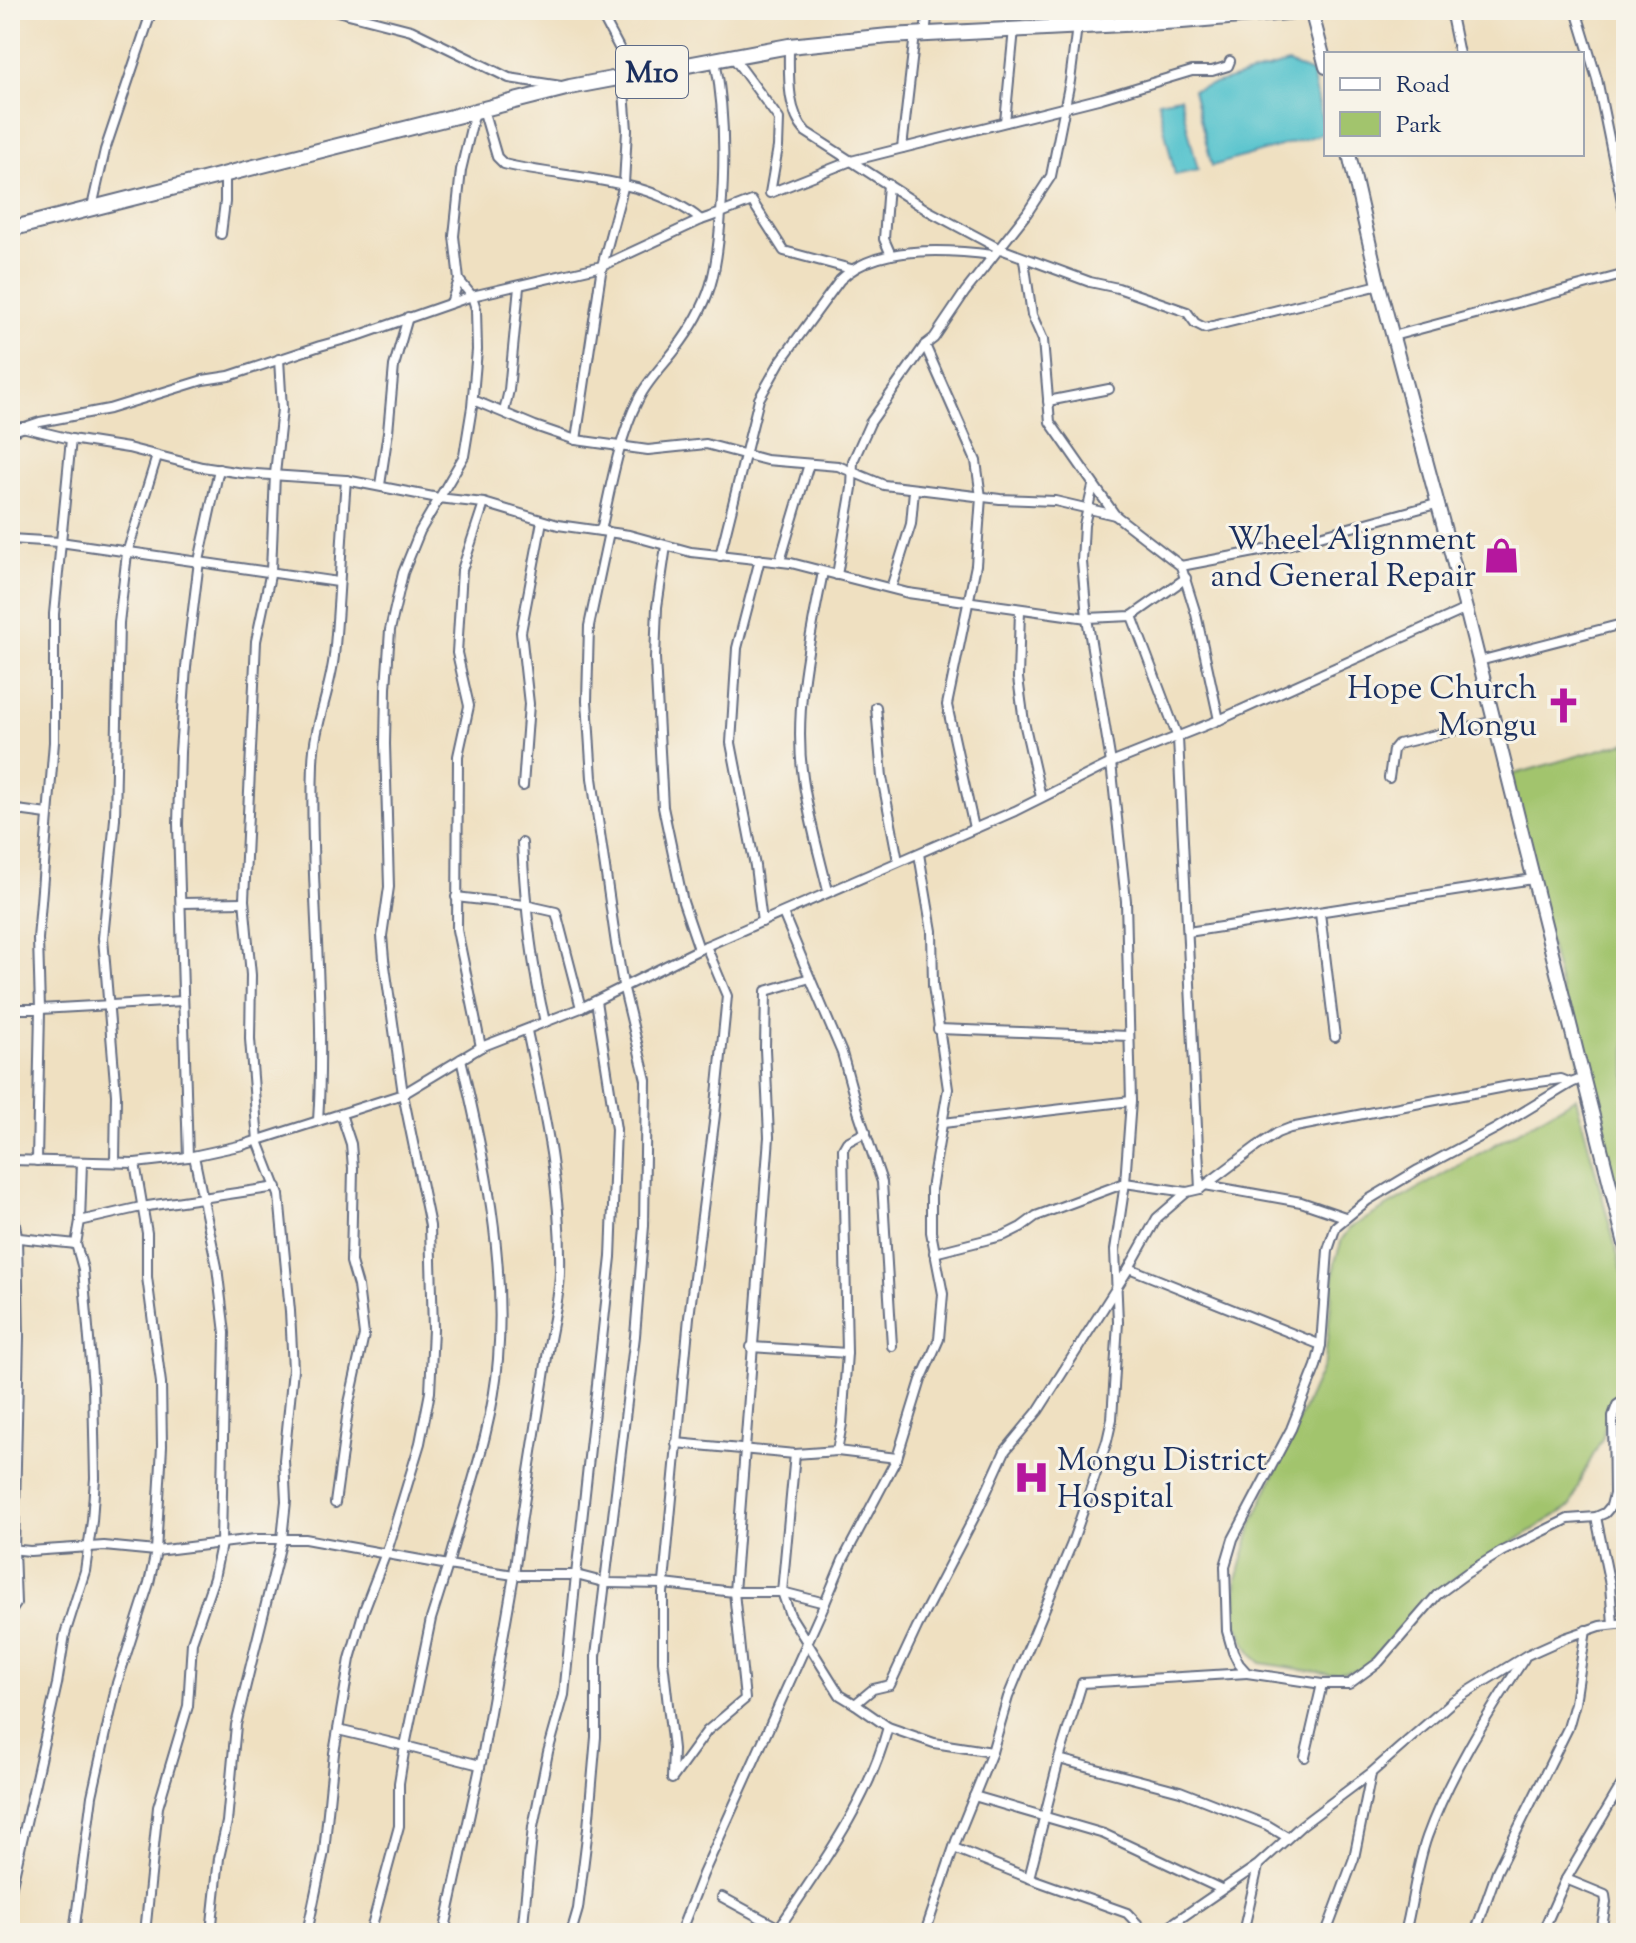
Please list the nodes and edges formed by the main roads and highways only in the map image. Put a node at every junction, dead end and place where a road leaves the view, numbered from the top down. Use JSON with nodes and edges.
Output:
{"nodes":[{"id":1,"x":1310,"y":10,"type":"edge"},
{"id":2,"x":1324,"y":60,"type":"edge"},
{"id":3,"x":1349,"y":156,"type":"edge"},
{"id":4,"x":10,"y":229,"type":"edge"},
{"id":5,"x":1626,"y":1248,"type":"edge"}],
"edges":[{"from":1,"to":2,"type":"main road"},
{"from":1,"to":4,"type":"main road","number":"M10"},
{"from":3,"to":5,"type":"main road"}]}
